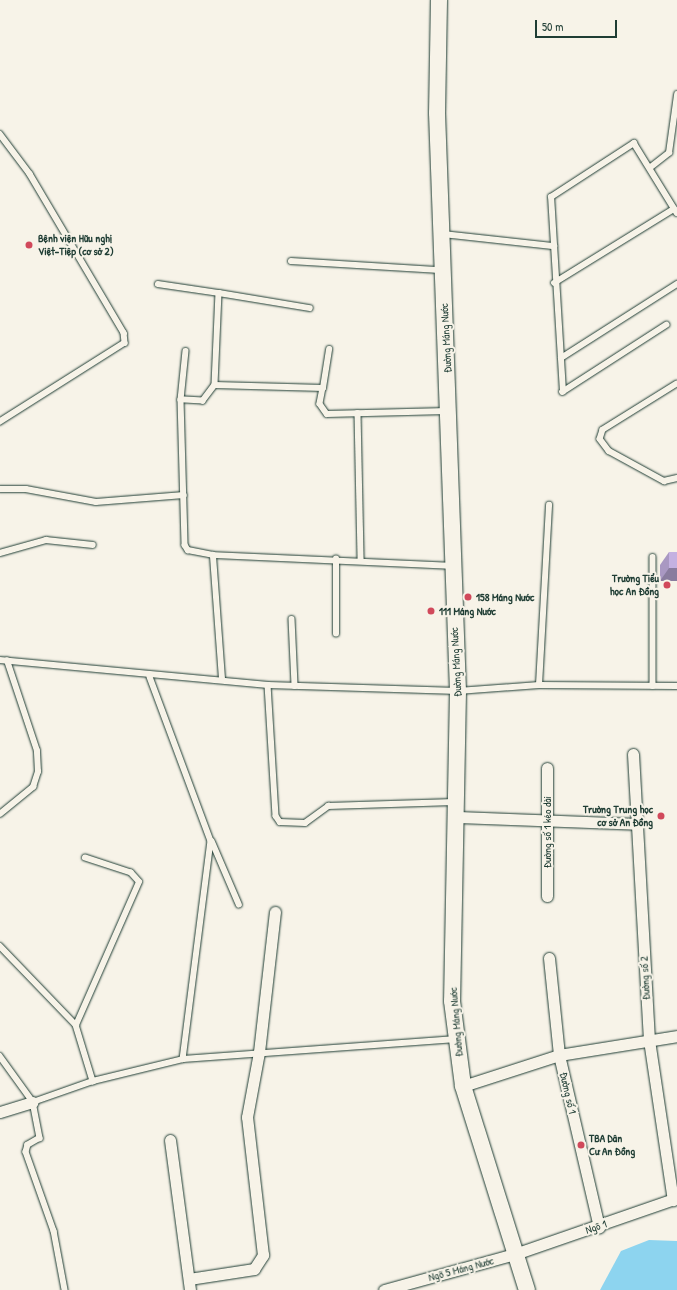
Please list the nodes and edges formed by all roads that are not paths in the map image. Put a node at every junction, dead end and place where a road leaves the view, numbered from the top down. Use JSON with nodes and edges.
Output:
{"nodes":[{"id":1,"x":439,"y":0,"type":"edge"},
{"id":2,"x":677,"y":95,"type":"edge"},
{"id":3,"x":0,"y":134,"type":"edge"},
{"id":4,"x":651,"y":168,"type":"junction"},
{"id":5,"x":676,"y":211,"type":"edge"},
{"id":6,"x":442,"y":234,"type":"junction"},
{"id":7,"x":554,"y":246,"type":"junction"},
{"id":8,"x":291,"y":261,"type":"dead end"},
{"id":9,"x":443,"y":270,"type":"junction"},
{"id":10,"x":554,"y":283,"type":"junction"},
{"id":11,"x":158,"y":284,"type":"dead end"},
{"id":12,"x":677,"y":284,"type":"edge"},
{"id":13,"x":218,"y":293,"type":"junction"},
{"id":14,"x":310,"y":308,"type":"dead end"},
{"id":15,"x":667,"y":325,"type":"dead end"},
{"id":16,"x":329,"y":349,"type":"dead end"},
{"id":17,"x":186,"y":351,"type":"dead end"},
{"id":18,"x":561,"y":358,"type":"junction"},
{"id":19,"x":677,"y":384,"type":"edge"},
{"id":20,"x":215,"y":385,"type":"junction"},
{"id":21,"x":323,"y":388,"type":"junction"},
{"id":22,"x":181,"y":400,"type":"junction"},
{"id":23,"x":450,"y":411,"type":"junction"},
{"id":24,"x":358,"y":413,"type":"junction"},
{"id":25,"x":0,"y":422,"type":"edge"},
{"id":26,"x":677,"y":478,"type":"edge"},
{"id":27,"x":0,"y":489,"type":"edge"},
{"id":28,"x":184,"y":496,"type":"junction"},
{"id":29,"x":549,"y":505,"type":"dead end"},
{"id":30,"x":93,"y":546,"type":"dead end"},
{"id":31,"x":0,"y":553,"type":"edge"},
{"id":32,"x":213,"y":555,"type":"junction"},
{"id":33,"x":653,"y":557,"type":"dead end"},
{"id":34,"x":336,"y":559,"type":"junction"},
{"id":35,"x":361,"y":561,"type":"junction"},
{"id":36,"x":452,"y":566,"type":"junction"},
{"id":37,"x":292,"y":618,"type":"dead end"},
{"id":38,"x":336,"y":634,"type":"dead end"},
{"id":39,"x":0,"y":660,"type":"edge"},
{"id":40,"x":7,"y":661,"type":"junction"},
{"id":41,"x":150,"y":677,"type":"junction"},
{"id":42,"x":222,"y":679,"type":"junction"},
{"id":43,"x":268,"y":685,"type":"junction"},
{"id":44,"x":540,"y":685,"type":"junction"},
{"id":45,"x":294,"y":686,"type":"junction"},
{"id":46,"x":653,"y":686,"type":"junction"},
{"id":47,"x":677,"y":686,"type":"edge"},
{"id":48,"x":458,"y":690,"type":"junction"},
{"id":49,"x":633,"y":754,"type":"dead end"},
{"id":50,"x":547,"y":768,"type":"dead end"},
{"id":51,"x":458,"y":809,"type":"junction"},
{"id":52,"x":0,"y":814,"type":"edge"},
{"id":53,"x":547,"y":820,"type":"junction"},
{"id":54,"x":637,"y":824,"type":"junction"},
{"id":55,"x":212,"y":841,"type":"junction"},
{"id":56,"x":85,"y":858,"type":"dead end"},
{"id":57,"x":547,"y":896,"type":"dead end"},
{"id":58,"x":239,"y":904,"type":"dead end"},
{"id":59,"x":275,"y":912,"type":"dead end"},
{"id":60,"x":0,"y":946,"type":"edge"},
{"id":61,"x":549,"y":958,"type":"dead end"},
{"id":62,"x":76,"y":1025,"type":"junction"},
{"id":63,"x":677,"y":1036,"type":"edge"},
{"id":64,"x":456,"y":1039,"type":"junction"},
{"id":65,"x":649,"y":1040,"type":"junction"},
{"id":66,"x":259,"y":1052,"type":"junction"},
{"id":67,"x":559,"y":1055,"type":"junction"},
{"id":68,"x":0,"y":1056,"type":"edge"},
{"id":69,"x":182,"y":1059,"type":"junction"},
{"id":70,"x":93,"y":1082,"type":"junction"},
{"id":71,"x":463,"y":1086,"type":"junction"},
{"id":72,"x":33,"y":1102,"type":"junction"},
{"id":73,"x":0,"y":1112,"type":"edge"},
{"id":74,"x":170,"y":1140,"type":"dead end"},
{"id":75,"x":675,"y":1199,"type":"edge"},
{"id":76,"x":599,"y":1226,"type":"junction"},
{"id":77,"x":515,"y":1254,"type":"junction"},
{"id":78,"x":189,"y":1284,"type":"edge"},
{"id":79,"x":65,"y":1290,"type":"edge"},
{"id":80,"x":384,"y":1290,"type":"edge"},
{"id":81,"x":527,"y":1290,"type":"edge"}],
"edges":[{"from":1,"to":6,"type":"main road","name":"Đường Máng Nước"},
{"from":2,"to":4,"type":"lane"},
{"from":3,"to":25,"type":"lane"},
{"from":4,"to":5,"type":"lane"},
{"from":4,"to":7,"type":"lane"},
{"from":5,"to":10,"type":"lane"},
{"from":6,"to":7,"type":"lane"},
{"from":6,"to":9,"type":"main road","name":"Đường Máng Nước"},
{"from":7,"to":10,"type":"lane"},
{"from":8,"to":9,"type":"lane"},
{"from":9,"to":23,"type":"main road","name":"Đường Máng Nước"},
{"from":10,"to":18,"type":"lane"},
{"from":11,"to":13,"type":"lane"},
{"from":12,"to":18,"type":"lane"},
{"from":13,"to":14,"type":"lane"},
{"from":13,"to":20,"type":"lane"},
{"from":15,"to":18,"type":"lane"},
{"from":16,"to":21,"type":"lane"},
{"from":17,"to":22,"type":"lane"},
{"from":19,"to":26,"type":"lane"},
{"from":20,"to":21,"type":"lane"},
{"from":20,"to":22,"type":"lane"},
{"from":21,"to":24,"type":"lane"},
{"from":22,"to":28,"type":"lane"},
{"from":23,"to":24,"type":"lane"},
{"from":23,"to":36,"type":"main road","name":"Đường Máng Nước"},
{"from":24,"to":35,"type":"lane"},
{"from":27,"to":28,"type":"lane"},
{"from":28,"to":32,"type":"lane"},
{"from":29,"to":44,"type":"lane"},
{"from":30,"to":31,"type":"lane"},
{"from":32,"to":34,"type":"lane"},
{"from":32,"to":42,"type":"lane"},
{"from":33,"to":46,"type":"lane"},
{"from":34,"to":35,"type":"lane"},
{"from":34,"to":38,"type":"lane"},
{"from":35,"to":36,"type":"lane"},
{"from":36,"to":48,"type":"main road","name":"Đường Máng Nước"},
{"from":37,"to":45,"type":"lane"},
{"from":39,"to":40,"type":"lane"},
{"from":40,"to":41,"type":"lane"},
{"from":40,"to":52,"type":"lane"},
{"from":41,"to":42,"type":"lane"},
{"from":41,"to":55,"type":"lane"},
{"from":42,"to":43,"type":"lane"},
{"from":43,"to":45,"type":"lane"},
{"from":43,"to":51,"type":"lane"},
{"from":44,"to":46,"type":"lane"},
{"from":44,"to":48,"type":"lane"},
{"from":45,"to":48,"type":"lane"},
{"from":46,"to":47,"type":"lane"},
{"from":48,"to":51,"type":"main road","name":"Đường Máng Nước"},
{"from":49,"to":54,"type":"street","name":"Đường số 2"},
{"from":50,"to":53,"type":"street","name":"Đường số 1 kéo dài"},
{"from":51,"to":53,"type":"street"},
{"from":51,"to":64,"type":"main road","name":"Đường Máng Nước"},
{"from":53,"to":54,"type":"street"},
{"from":53,"to":57,"type":"street","name":"Đường số 1 kéo dài"},
{"from":54,"to":65,"type":"street","name":"Đường số 2"},
{"from":55,"to":58,"type":"lane"},
{"from":55,"to":69,"type":"lane"},
{"from":56,"to":62,"type":"lane"},
{"from":59,"to":66,"type":"street"},
{"from":60,"to":62,"type":"lane"},
{"from":61,"to":67,"type":"street","name":"Đường số 1"},
{"from":62,"to":70,"type":"lane"},
{"from":63,"to":65,"type":"street"},
{"from":64,"to":66,"type":"lane"},
{"from":64,"to":71,"type":"main road","name":"Đường Máng Nước"},
{"from":65,"to":67,"type":"street"},
{"from":65,"to":75,"type":"street","name":"Đường số 2"},
{"from":66,"to":69,"type":"lane"},
{"from":66,"to":78,"type":"street"},
{"from":67,"to":71,"type":"street"},
{"from":67,"to":76,"type":"street","name":"Đường số 1"},
{"from":68,"to":72,"type":"lane"},
{"from":69,"to":70,"type":"lane"},
{"from":70,"to":72,"type":"lane"},
{"from":71,"to":77,"type":"main road","name":"Đường Máng Nước"},
{"from":72,"to":73,"type":"street"},
{"from":72,"to":79,"type":"lane"},
{"from":74,"to":78,"type":"street"},
{"from":75,"to":76,"type":"street","name":"Ngõ 1"},
{"from":76,"to":77,"type":"street","name":"Ngõ 1"},
{"from":77,"to":80,"type":"street","name":"Ngõ 5 Máng Nước"},
{"from":77,"to":81,"type":"main road","name":"Đường Máng Nước"}]}
